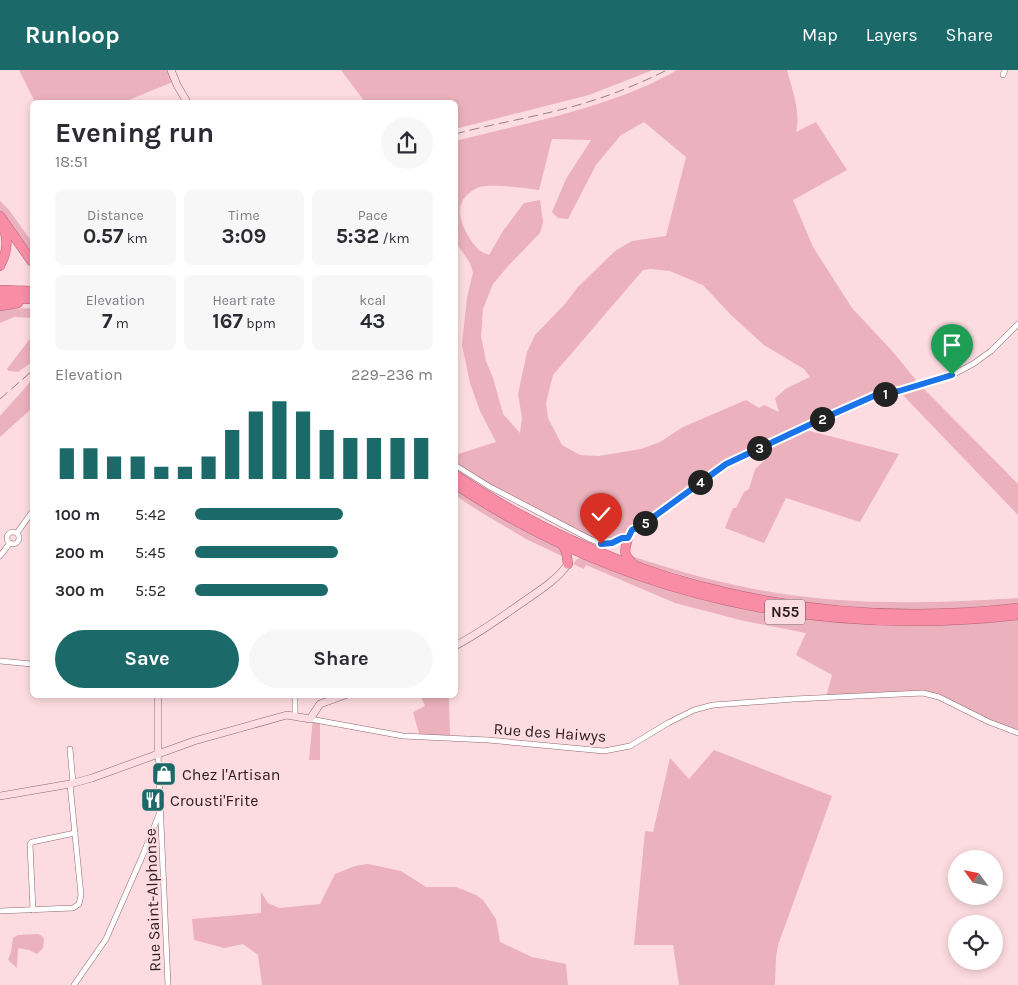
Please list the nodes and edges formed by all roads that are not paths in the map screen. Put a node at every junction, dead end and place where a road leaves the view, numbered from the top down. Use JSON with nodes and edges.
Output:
{"nodes":[{"id":1,"x":170,"y":70,"type":"edge"},
{"id":2,"x":187,"y":100,"type":"edge"},
{"id":3,"x":0,"y":216,"type":"edge"},
{"id":4,"x":0,"y":222,"type":"edge"},
{"id":5,"x":30,"y":259,"type":"edge"},
{"id":6,"x":0,"y":266,"type":"edge"},
{"id":7,"x":0,"y":290,"type":"edge"},
{"id":8,"x":30,"y":296,"type":"edge"},
{"id":9,"x":30,"y":296,"type":"edge"},
{"id":10,"x":30,"y":297,"type":"edge"},
{"id":11,"x":0,"y":298,"type":"edge"},
{"id":12,"x":0,"y":306,"type":"edge"},
{"id":13,"x":1018,"y":324,"type":"edge"},
{"id":14,"x":458,"y":467,"type":"edge"},
{"id":15,"x":458,"y":477,"type":"edge"},
{"id":16,"x":458,"y":486,"type":"edge"},
{"id":17,"x":30,"y":515,"type":"edge"},
{"id":18,"x":17,"y":533,"type":"junction"},
{"id":19,"x":628,"y":538,"type":"junction"},
{"id":20,"x":10,"y":543,"type":"junction"},
{"id":21,"x":562,"y":544,"type":"junction"},
{"id":22,"x":583,"y":554,"type":"junction"},
{"id":23,"x":0,"y":556,"type":"edge"},
{"id":24,"x":609,"y":557,"type":"junction"},
{"id":25,"x":568,"y":564,"type":"junction"},
{"id":26,"x":635,"y":566,"type":"junction"},
{"id":27,"x":1018,"y":608,"type":"edge"},
{"id":28,"x":1018,"y":615,"type":"edge"},
{"id":29,"x":458,"y":644,"type":"edge"},
{"id":30,"x":0,"y":661,"type":"edge"},
{"id":31,"x":30,"y":664,"type":"edge"},
{"id":32,"x":158,"y":698,"type":"edge"},
{"id":33,"x":295,"y":698,"type":"edge"},
{"id":34,"x":337,"y":698,"type":"edge"},
{"id":35,"x":295,"y":715,"type":"junction"},
{"id":36,"x":310,"y":719,"type":"junction"},
{"id":37,"x":1018,"y":733,"type":"edge"},
{"id":38,"x":70,"y":749,"type":"dead end"},
{"id":39,"x":158,"y":754,"type":"junction"},
{"id":40,"x":72,"y":784,"type":"junction"},
{"id":41,"x":0,"y":796,"type":"edge"},
{"id":42,"x":161,"y":809,"type":"junction"},
{"id":43,"x":75,"y":833,"type":"junction"},
{"id":44,"x":33,"y":910,"type":"junction"},
{"id":45,"x":0,"y":911,"type":"edge"},
{"id":46,"x":74,"y":985,"type":"edge"},
{"id":47,"x":168,"y":985,"type":"edge"}],
"edges":[{"from":1,"to":2,"type":"street"},
{"from":3,"to":5,"type":"highway"},
{"from":4,"to":6,"type":"highway"},
{"from":7,"to":8,"type":"highway"},
{"from":9,"to":11,"type":"highway"},
{"from":10,"to":12,"type":"highway"},
{"from":13,"to":19,"type":"street"},
{"from":14,"to":19,"type":"street"},
{"from":15,"to":24,"type":"highway","number":"N55"},
{"from":16,"to":21,"type":"highway","number":"N55"},
{"from":17,"to":18,"type":"street"},
{"from":18,"to":20,"type":"street"},
{"from":18,"to":20,"type":"street"},
{"from":19,"to":24,"type":"highway"},
{"from":19,"to":26,"type":"highway"},
{"from":20,"to":23,"type":"street"},
{"from":21,"to":22,"type":"highway","number":"N55"},
{"from":21,"to":25,"type":"highway"},
{"from":22,"to":25,"type":"highway"},
{"from":22,"to":28,"type":"highway","number":"N55"},
{"from":24,"to":26,"type":"highway","number":"N55"},
{"from":25,"to":29,"type":"street"},
{"from":26,"to":27,"type":"highway","number":"N55"},
{"from":30,"to":31,"type":"street"},
{"from":32,"to":39,"type":"street"},
{"from":33,"to":35,"type":"street"},
{"from":34,"to":36,"type":"street"},
{"from":35,"to":36,"type":"street","name":"Rue des Haiwys"},
{"from":35,"to":39,"type":"street","name":"Rue des Haiwys"},
{"from":36,"to":37,"type":"street","name":"Rue des Haiwys"},
{"from":38,"to":40,"type":"street"},
{"from":39,"to":40,"type":"street","name":"Rue des Haiwys"},
{"from":39,"to":42,"type":"street","name":"Rue Saint-Alphonse"},
{"from":40,"to":41,"type":"street","name":"Rue des Haiwys"},
{"from":40,"to":43,"type":"street"},
{"from":42,"to":46,"type":"street"},
{"from":42,"to":47,"type":"street","name":"Rue Saint-Alphonse"},
{"from":43,"to":44,"type":"street"},
{"from":43,"to":44,"type":"street"},
{"from":44,"to":45,"type":"street"}]}
